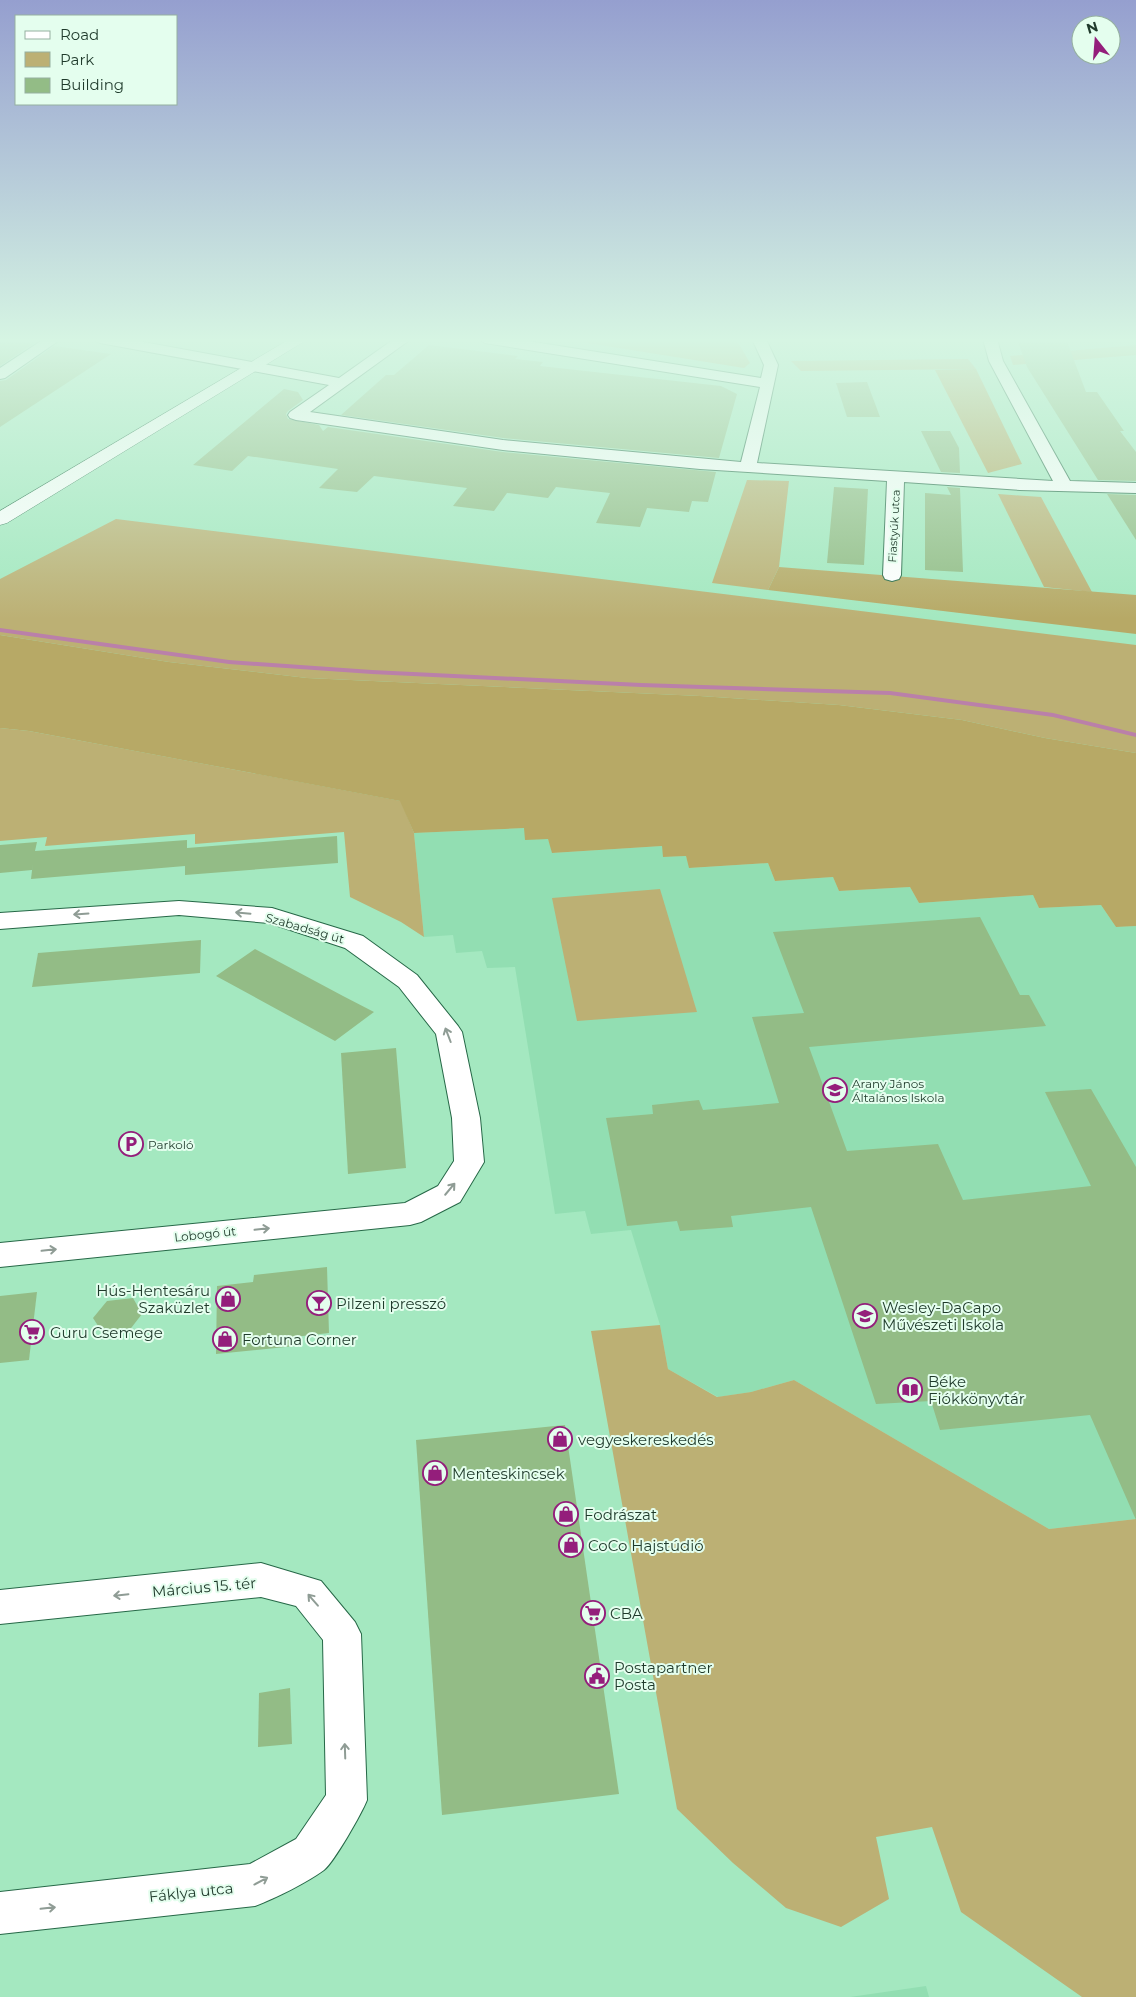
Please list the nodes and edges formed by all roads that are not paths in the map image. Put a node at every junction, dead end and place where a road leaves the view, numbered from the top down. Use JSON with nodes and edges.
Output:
{"nodes":[{"id":1,"x":146,"y":432,"type":"edge"},
{"id":2,"x":415,"y":432,"type":"edge"},
{"id":3,"x":757,"y":432,"type":"edge"},
{"id":4,"x":1035,"y":432,"type":"edge"},
{"id":5,"x":748,"y":468,"type":"junction"},
{"id":6,"x":896,"y":477,"type":"junction"},
{"id":7,"x":1065,"y":487,"type":"junction"},
{"id":8,"x":1136,"y":488,"type":"edge"},
{"id":9,"x":0,"y":519,"type":"edge"},
{"id":10,"x":892,"y":574,"type":"dead end"},
{"id":11,"x":0,"y":921,"type":"edge"},
{"id":12,"x":410,"y":1214,"type":"joint"},
{"id":13,"x":0,"y":1254,"type":"edge"},
{"id":14,"x":0,"y":1608,"type":"edge"},
{"id":15,"x":347,"y":1800,"type":"joint"},
{"id":16,"x":0,"y":1913,"type":"edge"}],
"edges":[{"from":1,"to":9,"type":"street"},
{"from":2,"to":5,"type":"street","name":"Fiastyúk utca"},
{"from":3,"to":5,"type":"street"},
{"from":4,"to":7,"type":"street"},
{"from":5,"to":6,"type":"street","name":"Fiastyúk utca"},
{"from":6,"to":7,"type":"street","name":"Fiastyúk utca"},
{"from":6,"to":10,"type":"street","name":"Fiastyúk utca"},
{"from":7,"to":8,"type":"street","name":"Fiastyúk utca"},
{"from":12,"to":11,"type":"street","name":"Szabadság út","one_way":true},
{"from":13,"to":12,"type":"street","name":"Lobogó út","one_way":true},
{"from":15,"to":14,"type":"street","name":"Március 15. tér","one_way":true},
{"from":16,"to":15,"type":"street","name":"Fáklya utca","one_way":true}]}
